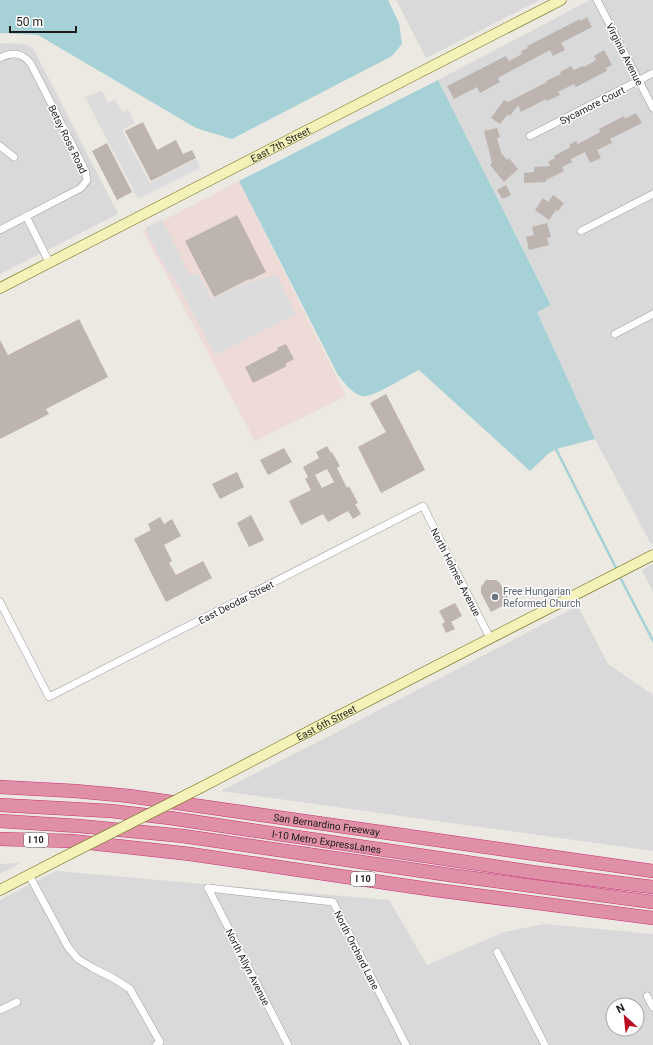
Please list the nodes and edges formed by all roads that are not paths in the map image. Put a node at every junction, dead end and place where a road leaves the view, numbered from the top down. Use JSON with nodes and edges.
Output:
{"nodes":[{"id":1,"x":561,"y":0,"type":"edge"},
{"id":2,"x":597,"y":0,"type":"edge"},
{"id":3,"x":0,"y":58,"type":"edge"},
{"id":4,"x":653,"y":73,"type":"edge"},
{"id":5,"x":639,"y":80,"type":"junction"},
{"id":6,"x":653,"y":108,"type":"edge"},
{"id":7,"x":530,"y":136,"type":"dead end"},
{"id":8,"x":0,"y":146,"type":"edge"},
{"id":9,"x":14,"y":157,"type":"dead end"},
{"id":10,"x":653,"y":194,"type":"edge"},
{"id":11,"x":26,"y":216,"type":"junction"},
{"id":12,"x":0,"y":230,"type":"edge"},
{"id":13,"x":581,"y":231,"type":"dead end"},
{"id":14,"x":49,"y":262,"type":"junction"},
{"id":15,"x":0,"y":288,"type":"edge"},
{"id":16,"x":653,"y":314,"type":"edge"},
{"id":17,"x":615,"y":334,"type":"dead end"},
{"id":18,"x":423,"y":506,"type":"joint"},
{"id":19,"x":653,"y":555,"type":"edge"},
{"id":20,"x":0,"y":602,"type":"edge"},
{"id":21,"x":490,"y":638,"type":"junction"},
{"id":22,"x":0,"y":787,"type":"edge"},
{"id":23,"x":75,"y":791,"type":"junction"},
{"id":24,"x":0,"y":802,"type":"edge"},
{"id":25,"x":0,"y":805,"type":"edge"},
{"id":26,"x":0,"y":821,"type":"edge"},
{"id":27,"x":0,"y":839,"type":"edge"},
{"id":28,"x":653,"y":871,"type":"edge"},
{"id":29,"x":29,"y":875,"type":"junction"},
{"id":30,"x":653,"y":887,"type":"edge"},
{"id":31,"x":208,"y":888,"type":"joint"},
{"id":32,"x":428,"y":889,"type":"junction"},
{"id":33,"x":0,"y":890,"type":"edge"},
{"id":34,"x":585,"y":893,"type":"junction"},
{"id":35,"x":653,"y":902,"type":"edge"},
{"id":36,"x":653,"y":918,"type":"edge"},
{"id":37,"x":497,"y":952,"type":"dead end"},
{"id":38,"x":647,"y":996,"type":"dead end"},
{"id":39,"x":17,"y":1002,"type":"dead end"},
{"id":40,"x":653,"y":1008,"type":"edge"},
{"id":41,"x":0,"y":1010,"type":"edge"},
{"id":42,"x":158,"y":1044,"type":"edge"},
{"id":43,"x":288,"y":1045,"type":"edge"},
{"id":44,"x":406,"y":1045,"type":"edge"},
{"id":45,"x":545,"y":1045,"type":"edge"}],
"edges":[{"from":1,"to":14,"type":"main road","name":"East 7th Street"},
{"from":2,"to":5,"type":"street","name":"Virginia Avenue"},
{"from":3,"to":11,"type":"street","name":"Betsy Ross Road"},
{"from":4,"to":5,"type":"street","name":"Sycamore Court"},
{"from":5,"to":6,"type":"street","name":"Virginia Avenue"},
{"from":5,"to":7,"type":"street","name":"Sycamore Court"},
{"from":8,"to":9,"type":"street"},
{"from":10,"to":13,"type":"street"},
{"from":11,"to":12,"type":"street"},
{"from":11,"to":14,"type":"street"},
{"from":14,"to":15,"type":"main road","name":"East 7th Street"},
{"from":16,"to":17,"type":"street"},
{"from":18,"to":20,"type":"street","name":"East Deodar Street"},
{"from":18,"to":21,"type":"street","name":"North Holmes Avenue"},
{"from":19,"to":21,"type":"main road","name":"East 6th Street"},
{"from":21,"to":29,"type":"main road","name":"East 6th Street","bridge":true},
{"from":22,"to":23,"type":"highway","name":"San Bernardino Freeway"},
{"from":23,"to":24,"type":"highway"},
{"from":23,"to":28,"type":"highway","name":"San Bernardino Freeway"},
{"from":25,"to":30,"type":"highway","name":"I-10 Metro ExpressLanes"},
{"from":26,"to":34,"type":"highway","name":"I-10 Metro ExpressLanes"},
{"from":27,"to":32,"type":"highway","number":"I 10"},
{"from":29,"to":33,"type":"main road","name":"East 6th Street"},
{"from":29,"to":42,"type":"street"},
{"from":31,"to":43,"type":"street","name":"North Allyn Avenue"},
{"from":31,"to":44,"type":"street","name":"North Orchard Lane"},
{"from":32,"to":34,"type":"highway"},
{"from":32,"to":36,"type":"highway","number":"I 10"},
{"from":34,"to":35,"type":"highway","name":"I-10 Metro ExpressLanes"},
{"from":37,"to":45,"type":"street"},
{"from":38,"to":40,"type":"street"},
{"from":39,"to":41,"type":"street"}]}
